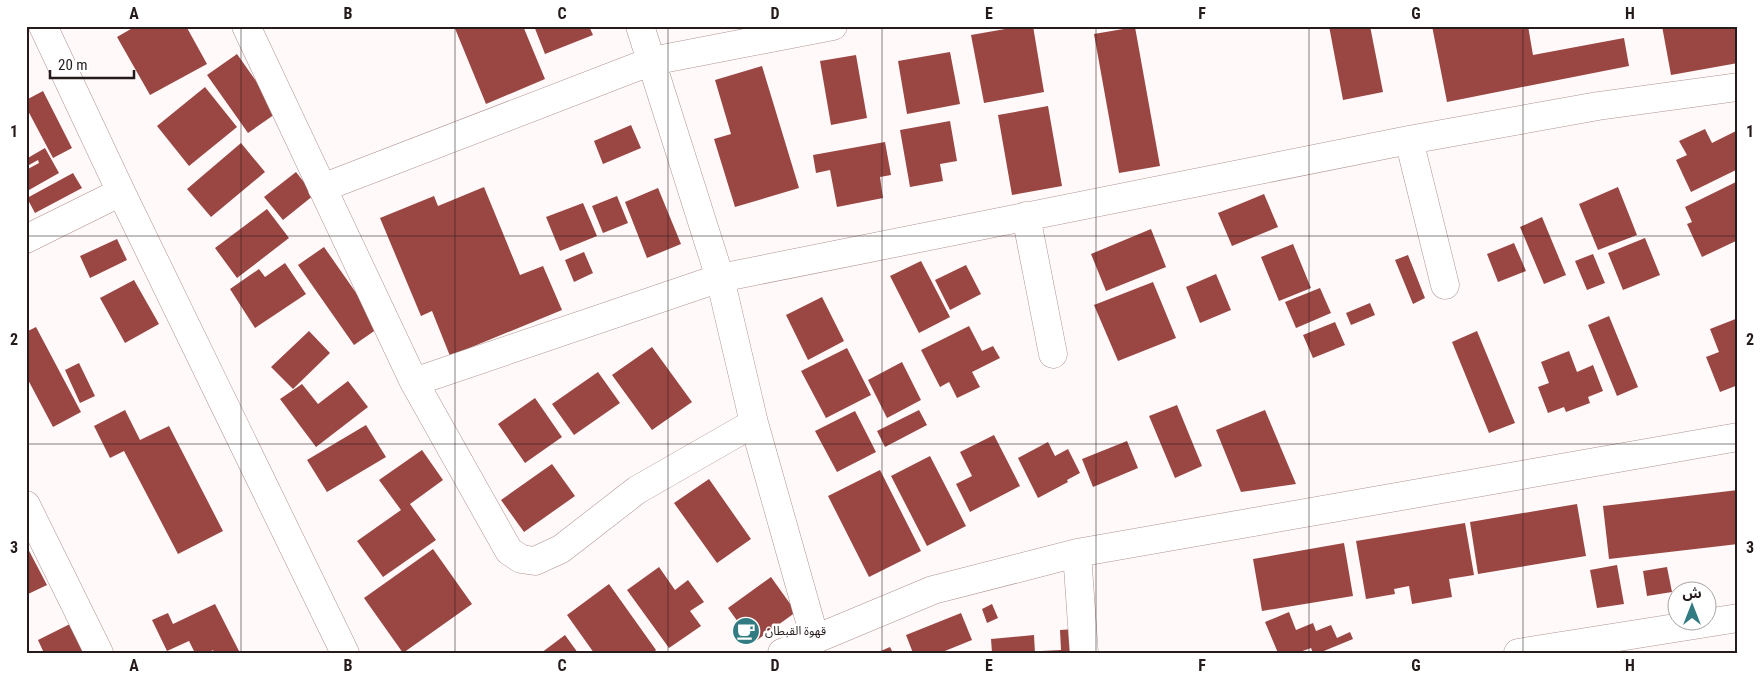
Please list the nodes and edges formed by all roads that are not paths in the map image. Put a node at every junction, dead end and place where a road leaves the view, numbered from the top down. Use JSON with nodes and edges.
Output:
{"nodes":[{"id":1,"x":43,"y":26,"type":"edge"},
{"id":2,"x":246,"y":26,"type":"edge"},
{"id":3,"x":640,"y":26,"type":"edge"},
{"id":4,"x":833,"y":26,"type":"edge"},
{"id":5,"x":652,"y":61,"type":"junction"},
{"id":6,"x":1738,"y":87,"type":"edge"},
{"id":7,"x":1409,"y":140,"type":"junction"},
{"id":8,"x":322,"y":188,"type":"junction"},
{"id":9,"x":121,"y":192,"type":"junction"},
{"id":10,"x":1026,"y":216,"type":"junction"},
{"id":11,"x":26,"y":239,"type":"edge"},
{"id":12,"x":720,"y":278,"type":"junction"},
{"id":13,"x":1445,"y":284,"type":"dead end"},
{"id":14,"x":1053,"y":354,"type":"dead end"},
{"id":15,"x":414,"y":382,"type":"junction"},
{"id":16,"x":754,"y":423,"type":"junction"},
{"id":17,"x":1738,"y":437,"type":"edge"},
{"id":18,"x":26,"y":505,"type":"edge"},
{"id":19,"x":1076,"y":553,"type":"junction"},
{"id":20,"x":1738,"y":618,"type":"edge"},
{"id":21,"x":815,"y":639,"type":"junction"},
{"id":22,"x":99,"y":653,"type":"edge"},
{"id":23,"x":345,"y":653,"type":"edge"},
{"id":24,"x":782,"y":653,"type":"edge"},
{"id":25,"x":1084,"y":653,"type":"edge"},
{"id":26,"x":1518,"y":653,"type":"edge"}],
"edges":[{"from":1,"to":9,"type":"street"},
{"from":2,"to":8,"type":"street"},
{"from":3,"to":5,"type":"street"},
{"from":4,"to":5,"type":"street"},
{"from":5,"to":8,"type":"street"},
{"from":5,"to":12,"type":"street"},
{"from":6,"to":7,"type":"street"},
{"from":7,"to":10,"type":"street"},
{"from":7,"to":13,"type":"street"},
{"from":8,"to":15,"type":"street"},
{"from":9,"to":11,"type":"street"},
{"from":9,"to":23,"type":"street"},
{"from":10,"to":12,"type":"street"},
{"from":10,"to":14,"type":"street"},
{"from":12,"to":15,"type":"street"},
{"from":12,"to":16,"type":"street"},
{"from":15,"to":16,"type":"street"},
{"from":16,"to":21,"type":"street"},
{"from":17,"to":19,"type":"street"},
{"from":18,"to":22,"type":"street"},
{"from":19,"to":21,"type":"street"},
{"from":19,"to":25,"type":"street"},
{"from":20,"to":26,"type":"street"},
{"from":21,"to":24,"type":"street"}]}
